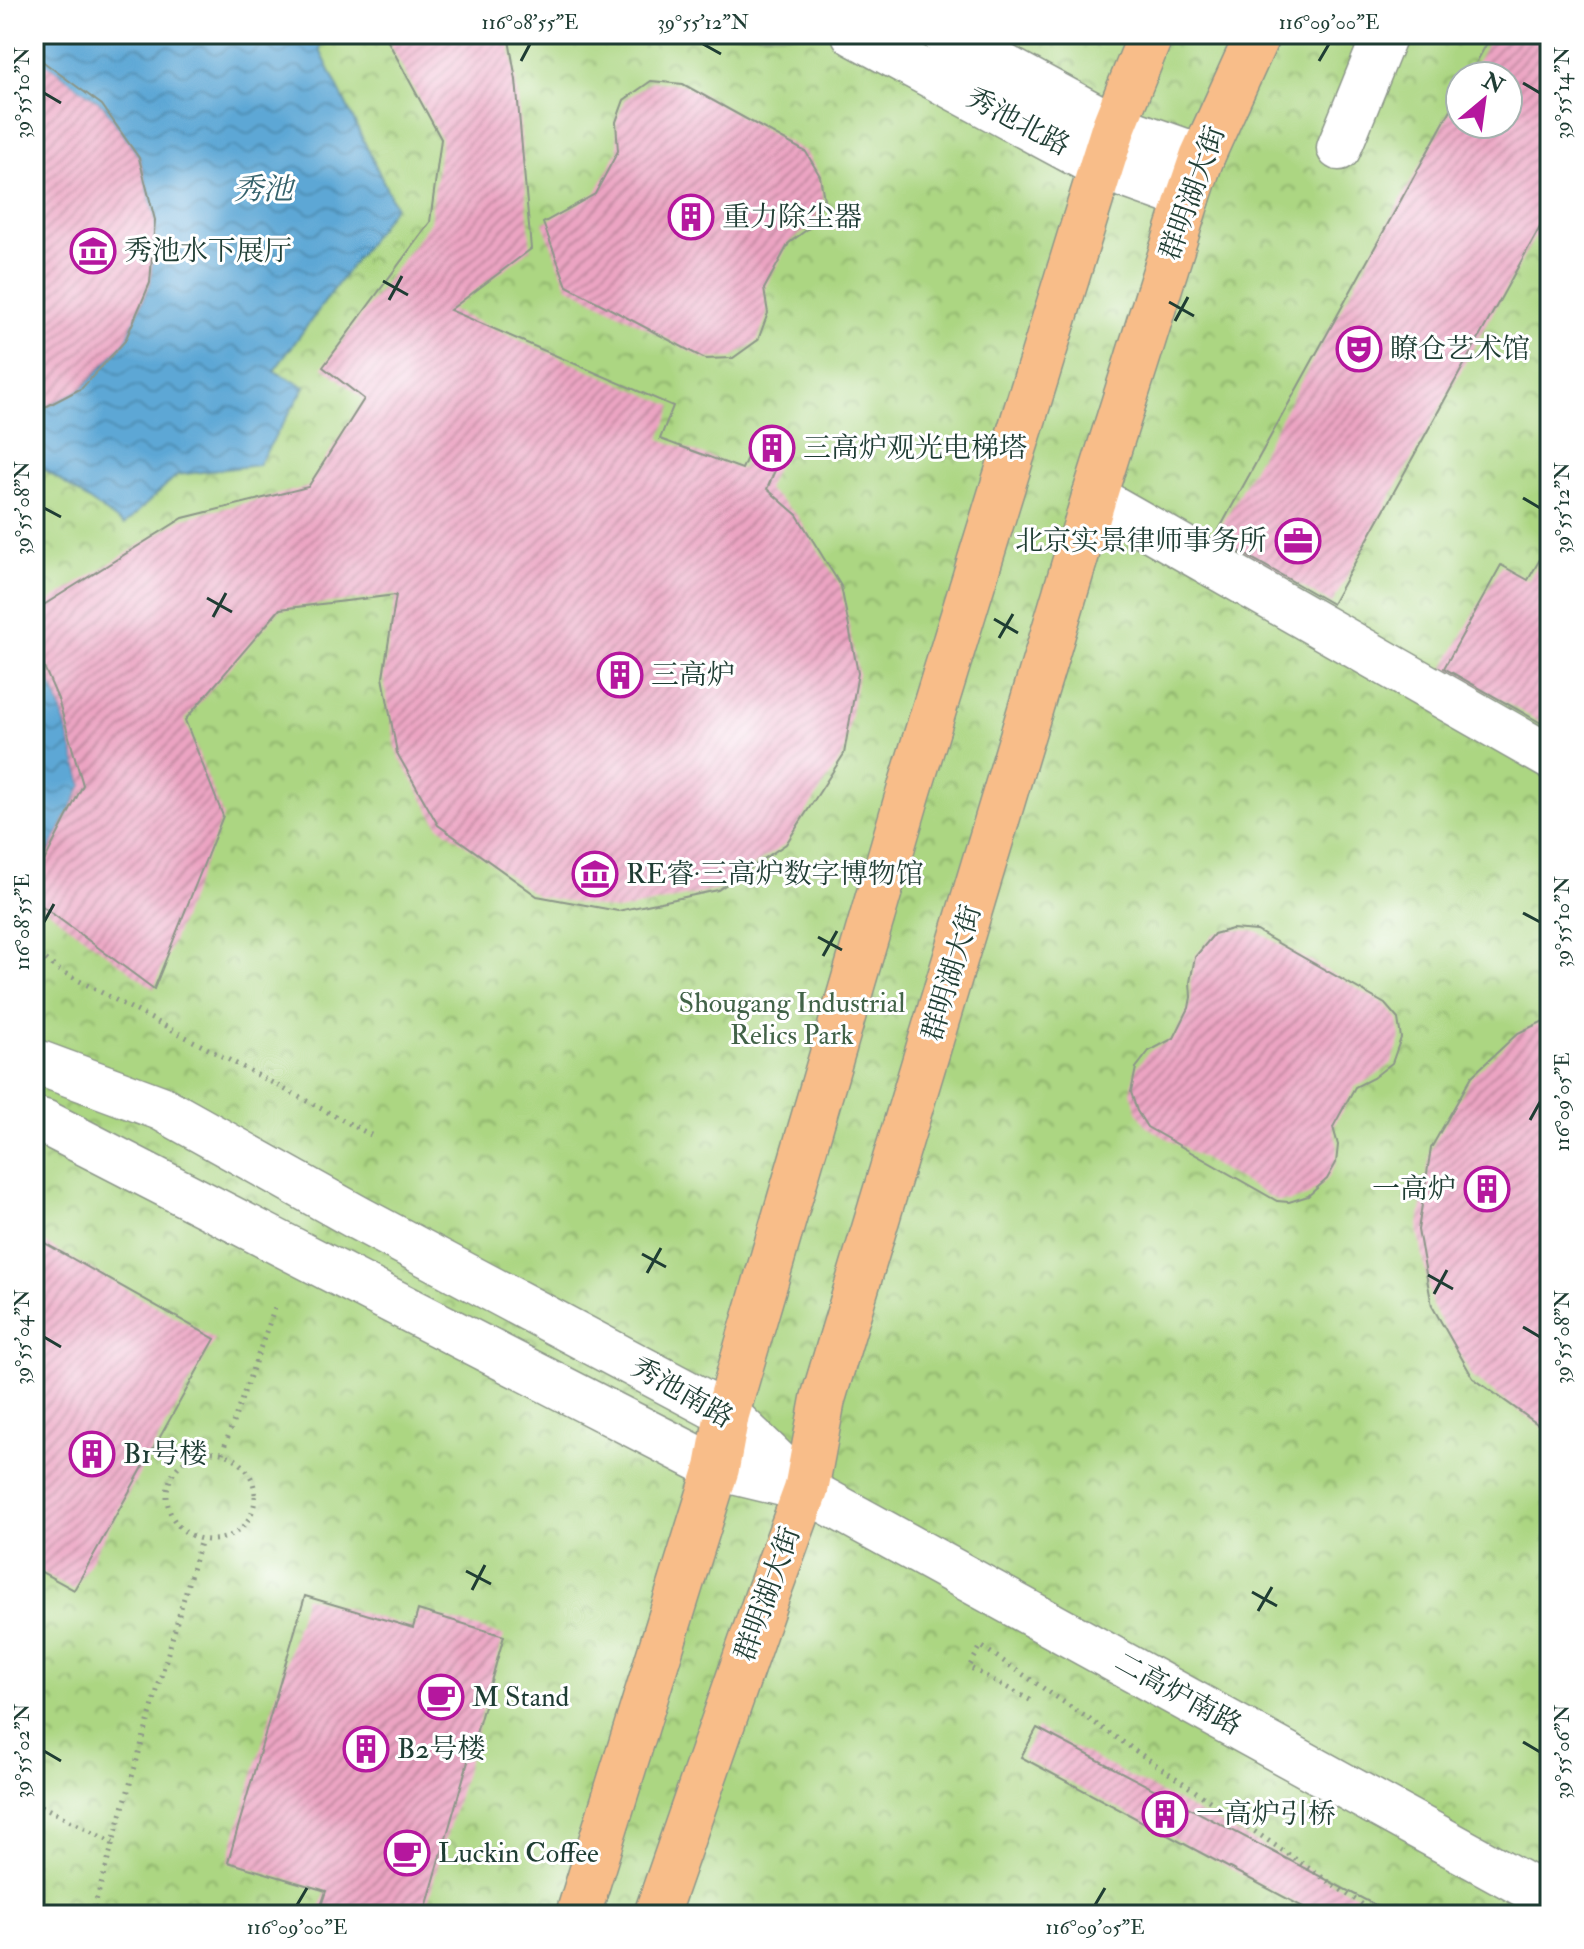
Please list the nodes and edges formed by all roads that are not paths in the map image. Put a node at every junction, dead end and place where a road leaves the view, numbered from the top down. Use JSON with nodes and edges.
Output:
{"nodes":[{"id":1,"x":854,"y":34,"type":"edge"},
{"id":2,"x":944,"y":34,"type":"edge"},
{"id":3,"x":1151,"y":34,"type":"edge"},
{"id":4,"x":1258,"y":34,"type":"edge"},
{"id":5,"x":1385,"y":34,"type":"edge"},
{"id":6,"x":1114,"y":126,"type":"junction"},
{"id":7,"x":1339,"y":148,"type":"dead end"},
{"id":8,"x":1202,"y":157,"type":"junction"},
{"id":9,"x":1101,"y":167,"type":"junction"},
{"id":10,"x":1188,"y":198,"type":"junction"},
{"id":11,"x":1094,"y":497,"type":"junction"},
{"id":12,"x":1550,"y":757,"type":"edge"},
{"id":13,"x":34,"y":1061,"type":"edge"},
{"id":14,"x":34,"y":1119,"type":"edge"},
{"id":15,"x":727,"y":1414,"type":"junction"},
{"id":16,"x":717,"y":1468,"type":"junction"},
{"id":17,"x":806,"y":1490,"type":"junction"},
{"id":18,"x":1550,"y":1899,"type":"edge"},
{"id":19,"x":578,"y":1915,"type":"edge"},
{"id":20,"x":656,"y":1915,"type":"edge"}],
"edges":[{"from":1,"to":9,"type":"street","name":"秀池北路"},
{"from":2,"to":6,"type":"street","name":"秀池北路"},
{"from":3,"to":6,"type":"main road"},
{"from":4,"to":8,"type":"main road","name":"群明湖大街"},
{"from":5,"to":7,"type":"street"},
{"from":6,"to":8,"type":"street","name":"秀池北路"},
{"from":6,"to":9,"type":"main road"},
{"from":8,"to":10,"type":"main road","name":"群明湖大街"},
{"from":9,"to":10,"type":"street","name":"秀池北路"},
{"from":9,"to":15,"type":"main road"},
{"from":10,"to":11,"type":"main road","name":"群明湖大街"},
{"from":11,"to":12,"type":"street"},
{"from":11,"to":17,"type":"main road","name":"群明湖大街"},
{"from":13,"to":15,"type":"street","name":"秀池南路"},
{"from":14,"to":16,"type":"street","name":"秀池南路"},
{"from":15,"to":16,"type":"main road"},
{"from":15,"to":17,"type":"street","name":"秀池南路"},
{"from":16,"to":17,"type":"street","name":"秀池南路"},
{"from":16,"to":19,"type":"main road"},
{"from":17,"to":18,"type":"street","name":"二高炉南路"},
{"from":17,"to":20,"type":"main road","name":"群明湖大街"}]}
